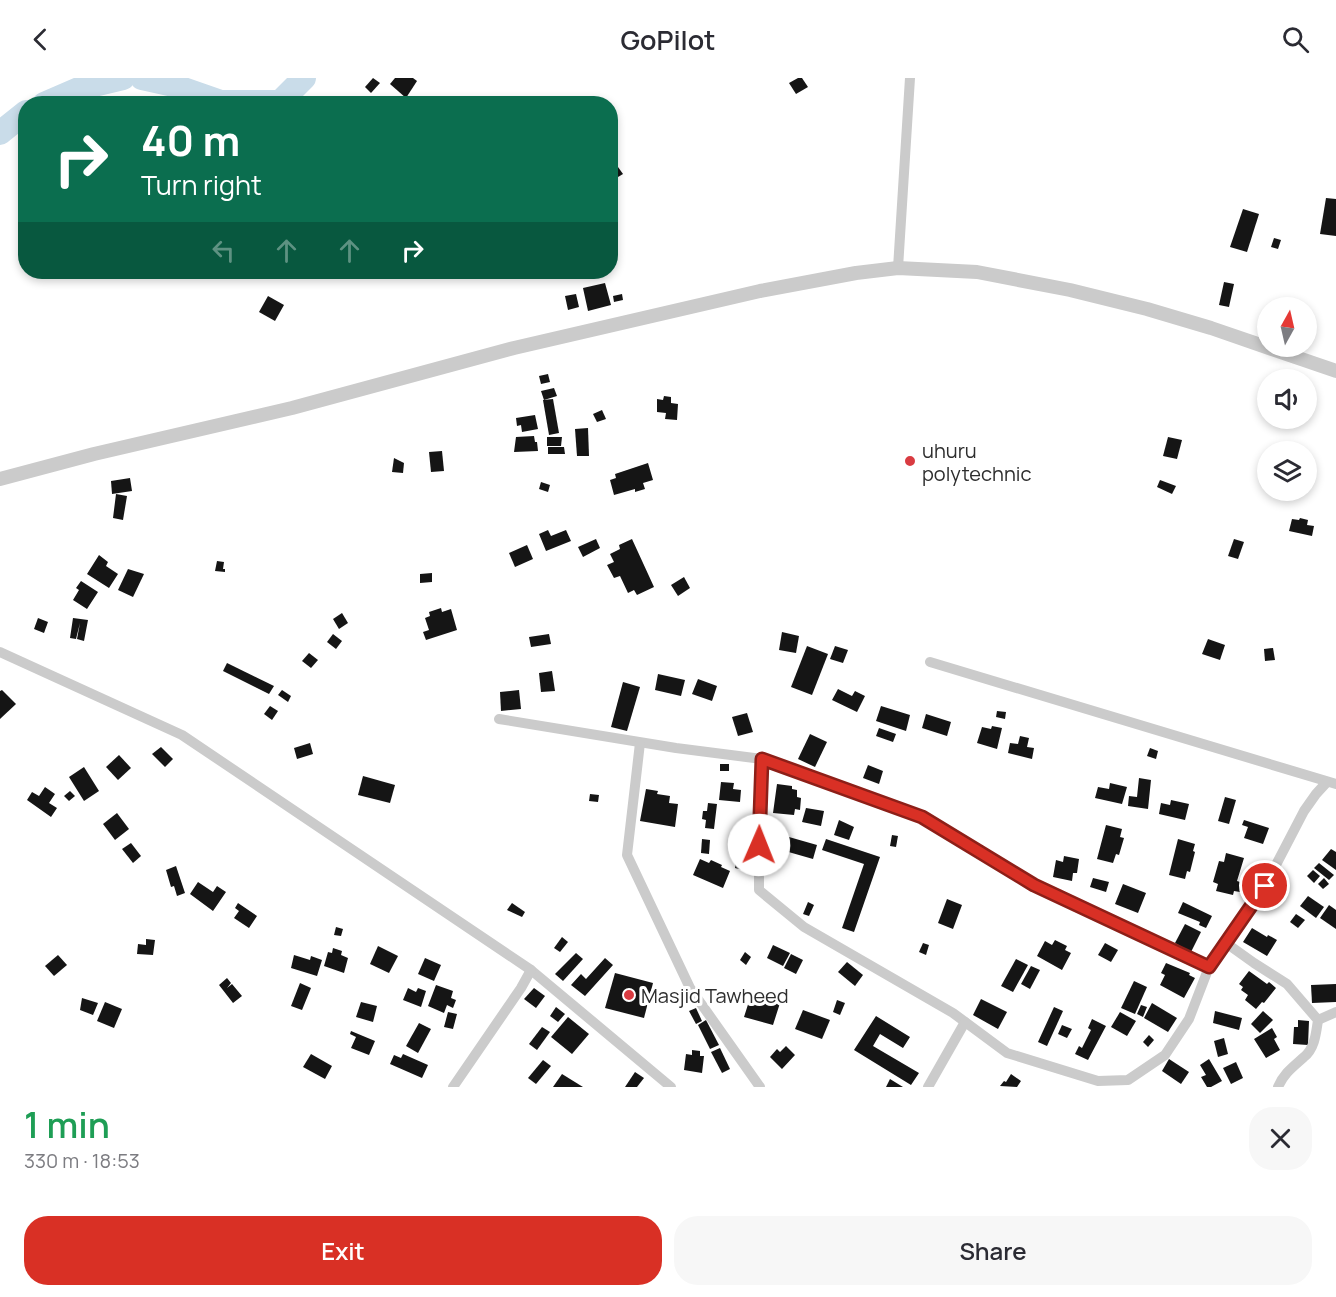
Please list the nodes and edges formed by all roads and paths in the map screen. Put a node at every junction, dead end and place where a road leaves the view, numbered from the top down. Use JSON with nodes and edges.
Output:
{"nodes":[{"id":1,"x":910,"y":78,"type":"edge"},
{"id":2,"x":898,"y":268,"type":"junction"},
{"id":3,"x":1336,"y":371,"type":"edge"},
{"id":4,"x":0,"y":479,"type":"edge"},
{"id":5,"x":0,"y":652,"type":"edge"},
{"id":6,"x":930,"y":662,"type":"dead end"},
{"id":7,"x":499,"y":719,"type":"dead end"},
{"id":8,"x":640,"y":742,"type":"junction"},
{"id":9,"x":762,"y":759,"type":"junction"},
{"id":10,"x":1332,"y":783,"type":"edge"},
{"id":11,"x":1226,"y":943,"type":"junction"},
{"id":12,"x":1209,"y":967,"type":"junction"},
{"id":13,"x":531,"y":970,"type":"junction"},
{"id":14,"x":1336,"y":1012,"type":"edge"},
{"id":15,"x":1318,"y":1020,"type":"junction"},
{"id":16,"x":965,"y":1022,"type":"junction"},
{"id":17,"x":453,"y":1087,"type":"edge"},
{"id":18,"x":671,"y":1087,"type":"edge"},
{"id":19,"x":760,"y":1087,"type":"edge"},
{"id":20,"x":928,"y":1087,"type":"edge"},
{"id":21,"x":1278,"y":1087,"type":"edge"}],
"edges":[{"from":1,"to":2,"type":"street"},
{"from":2,"to":3,"type":"street"},
{"from":2,"to":4,"type":"street"},
{"from":5,"to":13,"type":"street"},
{"from":6,"to":10,"type":"street"},
{"from":7,"to":8,"type":"street"},
{"from":8,"to":9,"type":"street"},
{"from":8,"to":19,"type":"street"},
{"from":9,"to":12,"type":"street"},
{"from":9,"to":16,"type":"street"},
{"from":10,"to":11,"type":"street"},
{"from":11,"to":12,"type":"street"},
{"from":11,"to":15,"type":"street"},
{"from":12,"to":16,"type":"street"},
{"from":13,"to":17,"type":"street"},
{"from":13,"to":18,"type":"street"},
{"from":14,"to":15,"type":"street"},
{"from":15,"to":21,"type":"street"},
{"from":16,"to":20,"type":"street"}]}
